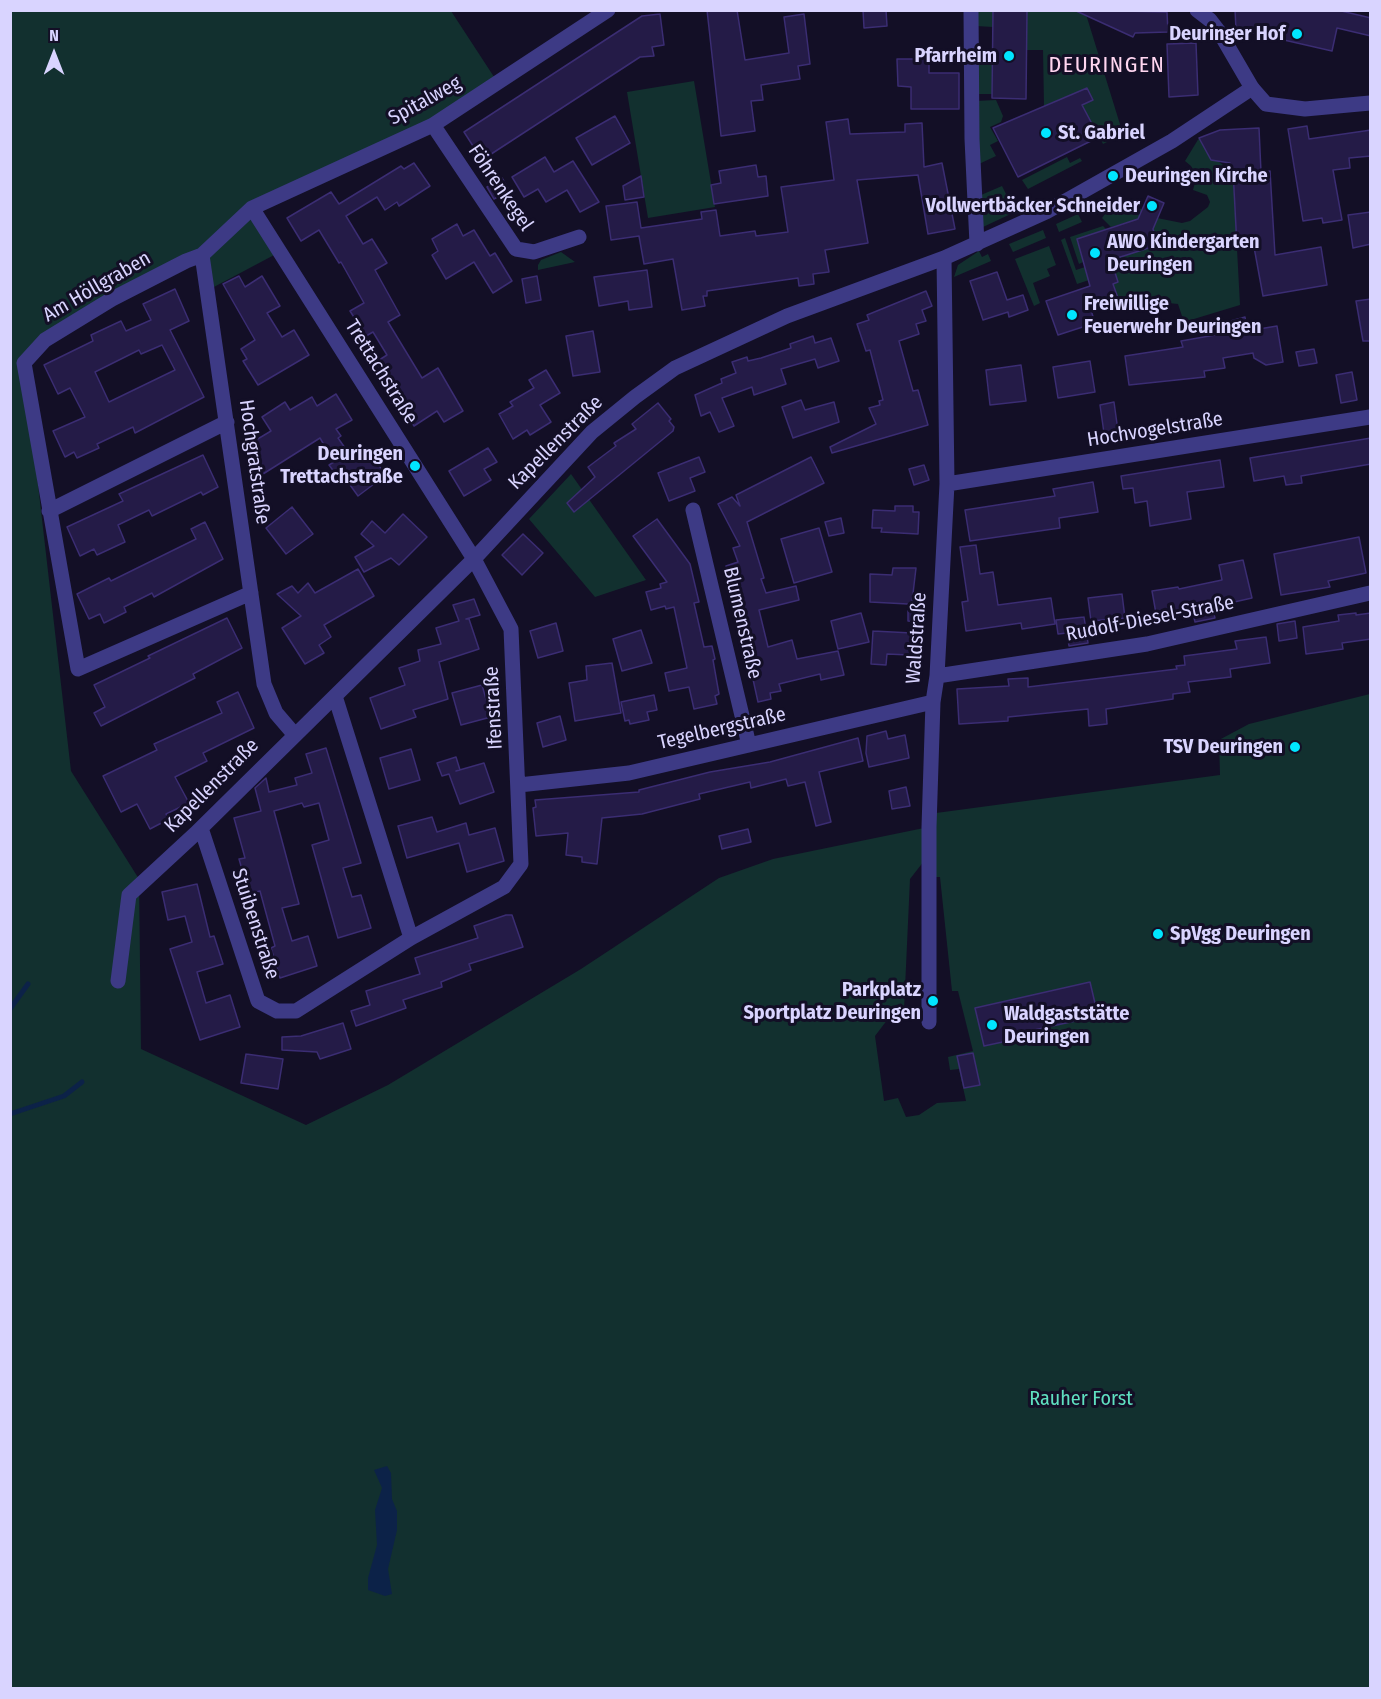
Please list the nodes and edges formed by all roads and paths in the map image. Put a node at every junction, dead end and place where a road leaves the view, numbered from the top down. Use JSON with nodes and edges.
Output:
{"nodes":[{"id":1,"x":608,"y":10,"type":"edge"},
{"id":2,"x":971,"y":10,"type":"edge"},
{"id":3,"x":1197,"y":10,"type":"edge"},
{"id":4,"x":1252,"y":88,"type":"junction"},
{"id":5,"x":1371,"y":103,"type":"edge"},
{"id":6,"x":433,"y":125,"type":"junction"},
{"id":7,"x":252,"y":208,"type":"junction"},
{"id":8,"x":579,"y":237,"type":"dead end"},
{"id":9,"x":977,"y":244,"type":"junction"},
{"id":10,"x":202,"y":255,"type":"junction"},
{"id":11,"x":944,"y":258,"type":"junction"},
{"id":12,"x":1371,"y":417,"type":"edge"},
{"id":13,"x":227,"y":422,"type":"junction"},
{"id":14,"x":946,"y":484,"type":"junction"},
{"id":15,"x":693,"y":510,"type":"dead end"},
{"id":16,"x":49,"y":511,"type":"junction"},
{"id":17,"x":474,"y":559,"type":"junction"},
{"id":18,"x":251,"y":593,"type":"junction"},
{"id":19,"x":1371,"y":593,"type":"edge"},
{"id":20,"x":937,"y":676,"type":"junction"},
{"id":21,"x":335,"y":696,"type":"junction"},
{"id":22,"x":933,"y":702,"type":"junction"},
{"id":23,"x":294,"y":734,"type":"junction"},
{"id":24,"x":749,"y":745,"type":"junction"},
{"id":25,"x":519,"y":785,"type":"junction"},
{"id":26,"x":201,"y":828,"type":"junction"},
{"id":27,"x":521,"y":864,"type":"joint"},
{"id":28,"x":411,"y":938,"type":"junction"},
{"id":29,"x":118,"y":981,"type":"dead end"},
{"id":30,"x":929,"y":1022,"type":"dead end"}],
"edges":[{"from":1,"to":6,"type":"street","name":"Spitalweg"},
{"from":2,"to":9,"type":"street"},
{"from":3,"to":4,"type":"street"},
{"from":4,"to":5,"type":"street"},
{"from":4,"to":9,"type":"street","name":"Kapellenstraße"},
{"from":6,"to":7,"type":"street","name":"Spitalweg"},
{"from":6,"to":8,"type":"street","name":"Föhrenkegel"},
{"from":7,"to":10,"type":"street"},
{"from":7,"to":17,"type":"street","name":"Trettachstraße"},
{"from":9,"to":11,"type":"street","name":"Kapellenstraße"},
{"from":10,"to":13,"type":"street","name":"Hochgratstraße"},
{"from":10,"to":16,"type":"street","name":"Am Höllgraben"},
{"from":11,"to":14,"type":"street","name":"Waldstraße"},
{"from":11,"to":17,"type":"street","name":"Kapellenstraße"},
{"from":12,"to":14,"type":"street","name":"Hochvogelstraße"},
{"from":13,"to":16,"type":"street"},
{"from":13,"to":18,"type":"street","name":"Hochgratstraße"},
{"from":14,"to":20,"type":"street","name":"Waldstraße"},
{"from":15,"to":24,"type":"street","name":"Blumenstraße"},
{"from":16,"to":18,"type":"street","name":"Am Höllgraben"},
{"from":17,"to":21,"type":"street","name":"Kapellenstraße"},
{"from":17,"to":25,"type":"street","name":"Ifenstraße"},
{"from":18,"to":23,"type":"street","name":"Hochgratstraße"},
{"from":19,"to":20,"type":"street","name":"Rudolf-Diesel-Straße"},
{"from":20,"to":22,"type":"street","name":"Waldstraße"},
{"from":21,"to":23,"type":"street","name":"Kapellenstraße"},
{"from":21,"to":28,"type":"street"},
{"from":22,"to":24,"type":"street","name":"Tegelbergstraße"},
{"from":22,"to":30,"type":"street","name":"Waldstraße"},
{"from":23,"to":26,"type":"street","name":"Kapellenstraße"},
{"from":24,"to":25,"type":"street","name":"Tegelbergstraße"},
{"from":25,"to":27,"type":"street","name":"Ifenstraße"},
{"from":26,"to":28,"type":"street","name":"Stuibenstraße"},
{"from":26,"to":29,"type":"street","name":"Kapellenstraße"},
{"from":27,"to":28,"type":"street","name":"Stuibenstraße"}]}
